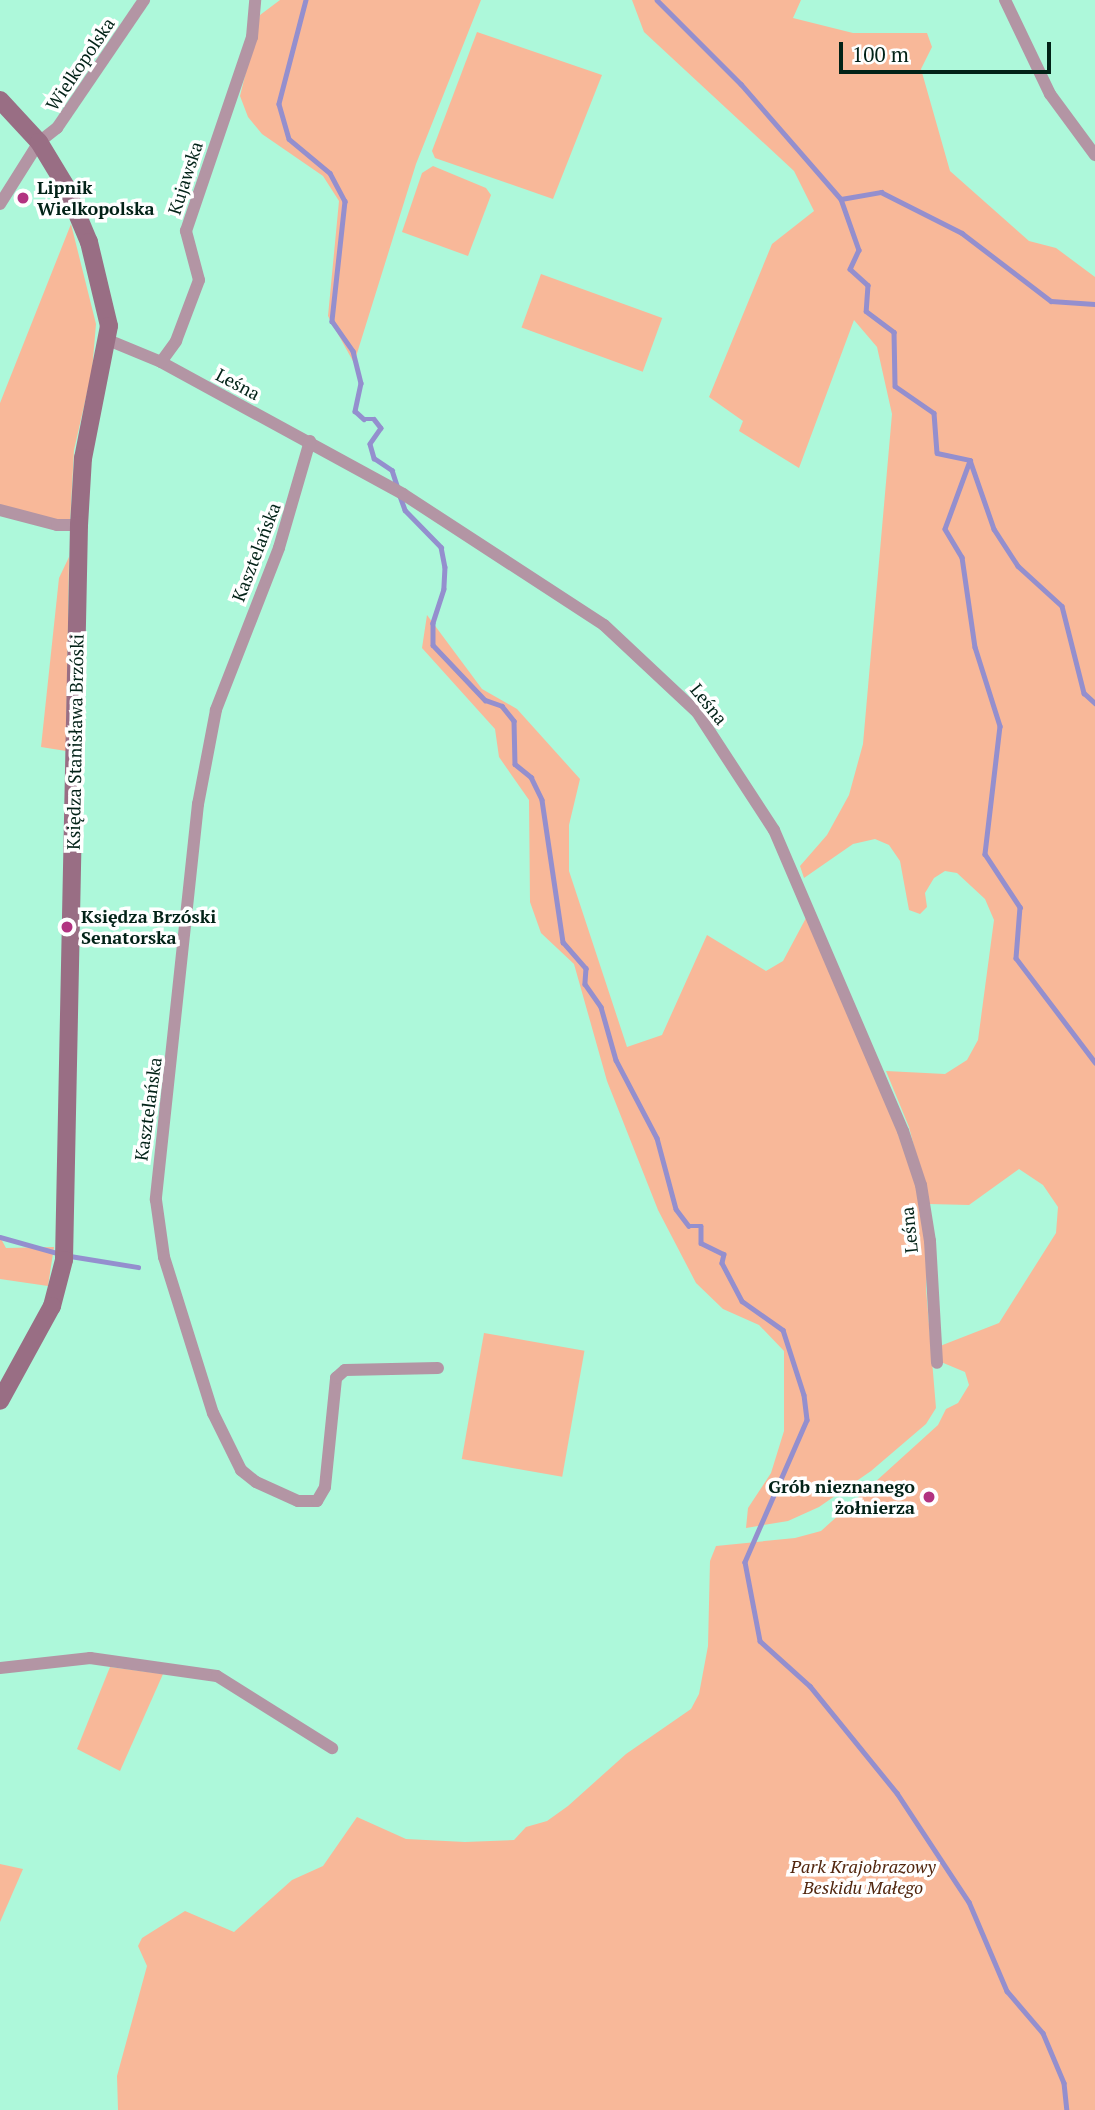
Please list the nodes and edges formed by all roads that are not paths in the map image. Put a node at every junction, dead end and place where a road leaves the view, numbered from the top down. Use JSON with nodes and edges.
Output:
{"nodes":[{"id":1,"x":144,"y":0,"type":"edge"},
{"id":2,"x":256,"y":0,"type":"edge"},
{"id":3,"x":1005,"y":0,"type":"edge"},
{"id":4,"x":0,"y":100,"type":"edge"},
{"id":5,"x":39,"y":142,"type":"junction"},
{"id":6,"x":1095,"y":155,"type":"edge"},
{"id":7,"x":0,"y":204,"type":"edge"},
{"id":8,"x":108,"y":340,"type":"junction"},
{"id":9,"x":161,"y":362,"type":"junction"},
{"id":10,"x":310,"y":441,"type":"junction"},
{"id":11,"x":0,"y":510,"type":"edge"},
{"id":12,"x":79,"y":525,"type":"junction"},
{"id":13,"x":937,"y":1363,"type":"dead end"},
{"id":14,"x":438,"y":1368,"type":"dead end"},
{"id":15,"x":0,"y":1402,"type":"edge"},
{"id":16,"x":0,"y":1668,"type":"edge"},
{"id":17,"x":332,"y":1748,"type":"dead end"}],
"edges":[{"from":1,"to":5,"type":"street","name":"Wielkopolska"},
{"from":2,"to":9,"type":"street","name":"Kujawska"},
{"from":3,"to":6,"type":"street"},
{"from":4,"to":5,"type":"street","name":"Księdza Stanisława Brzóski"},
{"from":5,"to":7,"type":"street","name":"Wielkopolska"},
{"from":5,"to":8,"type":"street","name":"Księdza Stanisława Brzóski"},
{"from":8,"to":9,"type":"street","name":"Leśna"},
{"from":8,"to":12,"type":"street","name":"Księdza Stanisława Brzóski"},
{"from":9,"to":10,"type":"street","name":"Leśna"},
{"from":10,"to":13,"type":"street","name":"Leśna"},
{"from":10,"to":14,"type":"street","name":"Kasztelańska"},
{"from":11,"to":12,"type":"street"},
{"from":12,"to":15,"type":"street","name":"Księdza Stanisława Brzóski"},
{"from":16,"to":17,"type":"street"}]}
